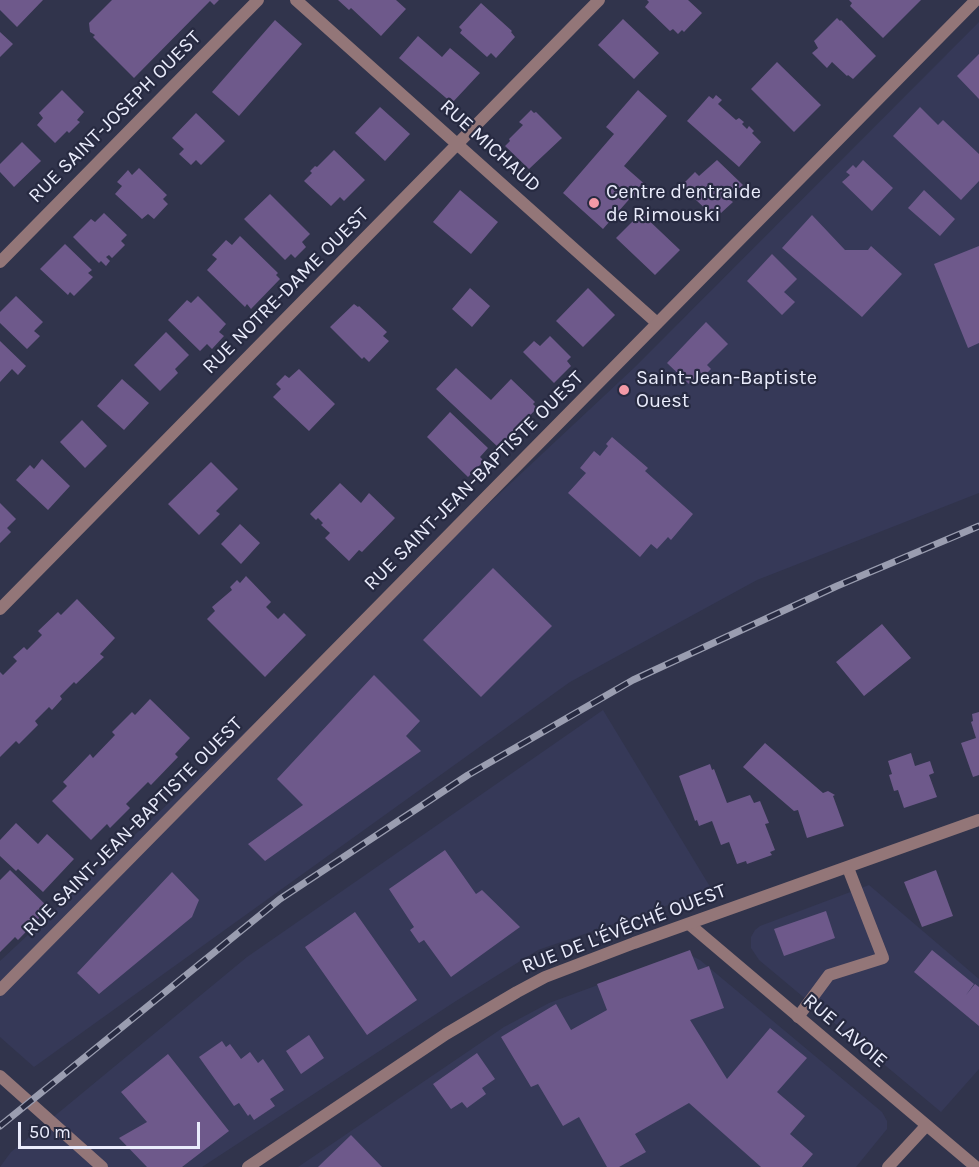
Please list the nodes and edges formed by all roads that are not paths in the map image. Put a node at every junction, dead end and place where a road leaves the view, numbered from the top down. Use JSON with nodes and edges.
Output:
{"nodes":[{"id":1,"x":258,"y":0,"type":"edge"},
{"id":2,"x":296,"y":0,"type":"edge"},
{"id":3,"x":599,"y":0,"type":"edge"},
{"id":4,"x":976,"y":0,"type":"edge"},
{"id":5,"x":459,"y":144,"type":"junction"},
{"id":6,"x":0,"y":262,"type":"edge"},
{"id":7,"x":657,"y":323,"type":"junction"},
{"id":8,"x":0,"y":609,"type":"edge"},
{"id":9,"x":979,"y":820,"type":"edge"},
{"id":10,"x":848,"y":868,"type":"junction"},
{"id":11,"x":689,"y":924,"type":"junction"},
{"id":12,"x":0,"y":990,"type":"edge"},
{"id":13,"x":798,"y":1017,"type":"junction"},
{"id":14,"x":0,"y":1076,"type":"edge"},
{"id":15,"x":926,"y":1126,"type":"junction"},
{"id":16,"x":102,"y":1167,"type":"edge"},
{"id":17,"x":248,"y":1167,"type":"edge"},
{"id":18,"x":888,"y":1167,"type":"edge"},
{"id":19,"x":976,"y":1167,"type":"edge"}],
"edges":[{"from":1,"to":6,"type":"street","name":"RUE SAINT-JOSEPH OUEST"},
{"from":2,"to":5,"type":"street","name":"RUE MICHAUD"},
{"from":3,"to":5,"type":"street","name":"RUE NOTRE-DAME OUEST"},
{"from":4,"to":7,"type":"street","name":"RUE SAINT-JEAN-BAPTISTE OUEST"},
{"from":5,"to":7,"type":"street","name":"RUE MICHAUD"},
{"from":5,"to":8,"type":"street","name":"RUE NOTRE-DAME OUEST"},
{"from":7,"to":12,"type":"street","name":"RUE SAINT-JEAN-BAPTISTE OUEST"},
{"from":9,"to":10,"type":"street","name":"RUE DE L'ÉVÊCHÉ OUEST"},
{"from":10,"to":11,"type":"street","name":"RUE DE L'ÉVÊCHÉ OUEST"},
{"from":10,"to":13,"type":"street"},
{"from":11,"to":13,"type":"street","name":"RUE LAVOIE"},
{"from":11,"to":17,"type":"street","name":"RUE DE L'ÉVÊCHÉ OUEST"},
{"from":13,"to":15,"type":"street","name":"RUE LAVOIE"},
{"from":14,"to":16,"type":"street"},
{"from":15,"to":18,"type":"street"},
{"from":15,"to":19,"type":"street","name":"RUE LAVOIE"}]}
